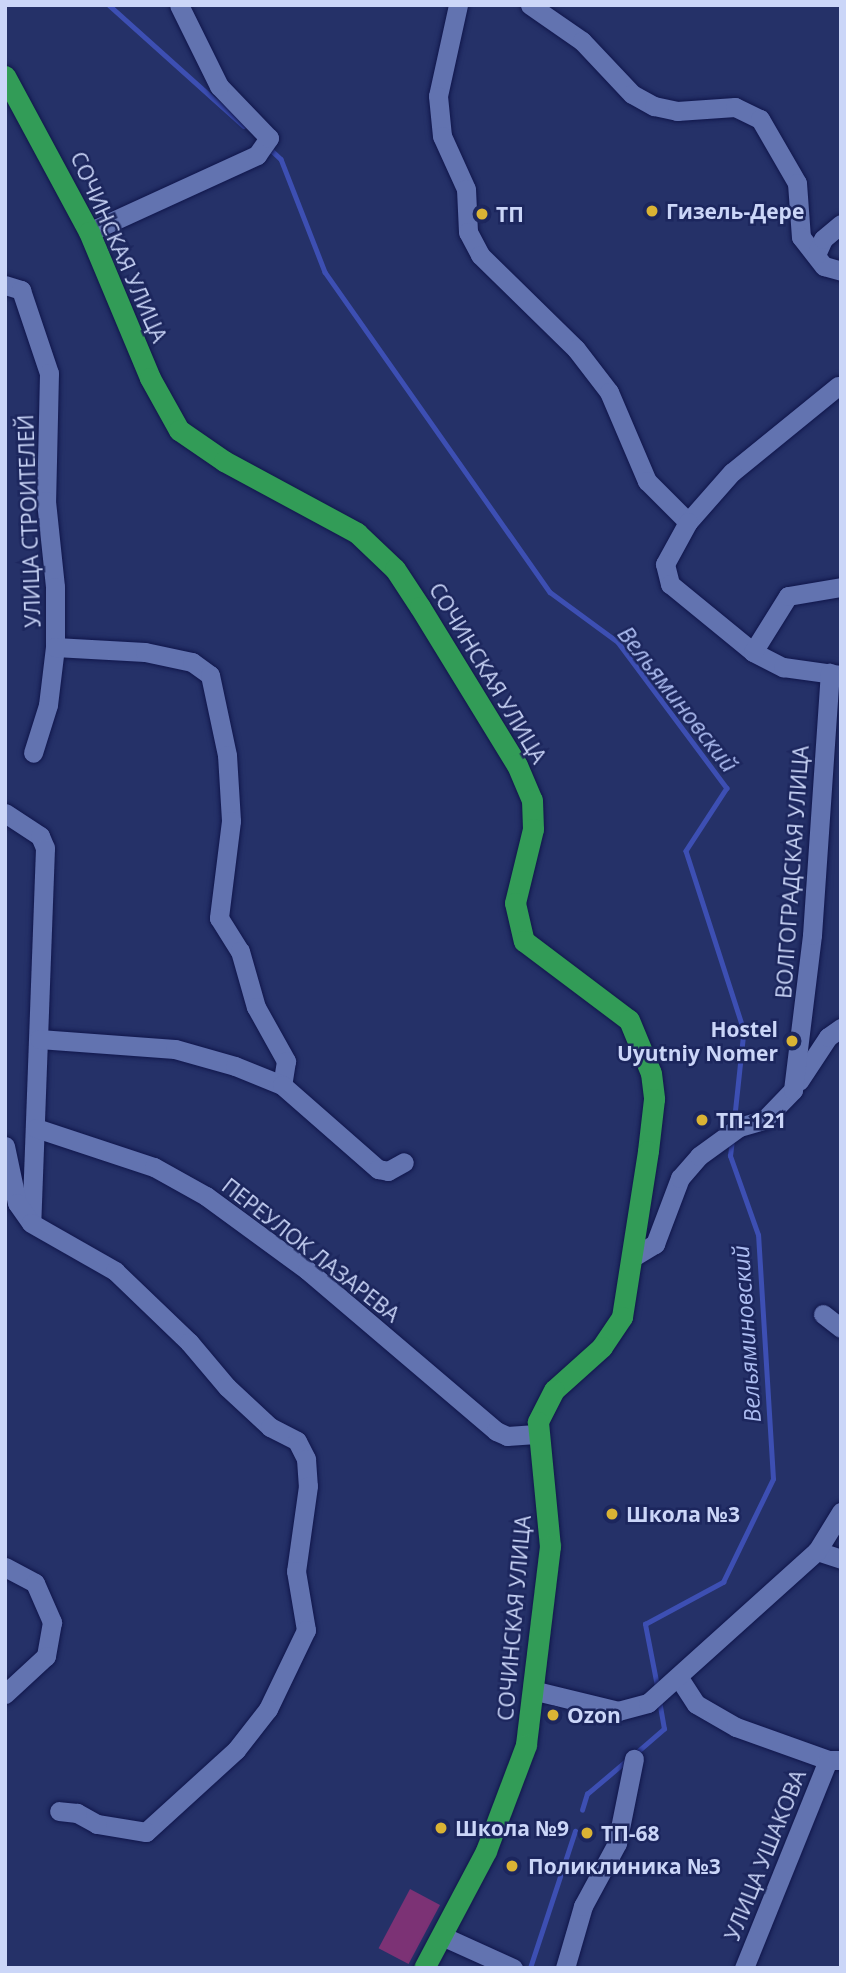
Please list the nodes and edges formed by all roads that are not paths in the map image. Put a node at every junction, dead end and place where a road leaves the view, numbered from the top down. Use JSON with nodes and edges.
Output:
{"nodes":[{"id":1,"x":179,"y":5,"type":"edge"},
{"id":2,"x":458,"y":5,"type":"edge"},
{"id":3,"x":530,"y":5,"type":"edge"},
{"id":4,"x":5,"y":76,"type":"edge"},
{"id":5,"x":841,"y":224,"type":"edge"},
{"id":6,"x":89,"y":232,"type":"junction"},
{"id":7,"x":816,"y":255,"type":"junction"},
{"id":8,"x":841,"y":271,"type":"edge"},
{"id":9,"x":5,"y":285,"type":"edge"},
{"id":10,"x":838,"y":386,"type":"dead end"},
{"id":11,"x":688,"y":522,"type":"junction"},
{"id":12,"x":841,"y":587,"type":"edge"},
{"id":13,"x":55,"y":647,"type":"junction"},
{"id":14,"x":754,"y":652,"type":"junction"},
{"id":15,"x":835,"y":674,"type":"edge"},
{"id":16,"x":33,"y":753,"type":"dead end"},
{"id":17,"x":5,"y":813,"type":"edge"},
{"id":18,"x":841,"y":1028,"type":"edge"},
{"id":19,"x":39,"y":1039,"type":"junction"},
{"id":20,"x":282,"y":1085,"type":"junction"},
{"id":21,"x":793,"y":1090,"type":"junction"},
{"id":22,"x":36,"y":1128,"type":"junction"},
{"id":23,"x":5,"y":1146,"type":"edge"},
{"id":24,"x":404,"y":1162,"type":"dead end"},
{"id":25,"x":31,"y":1223,"type":"junction"},
{"id":26,"x":633,"y":1257,"type":"junction"},
{"id":27,"x":824,"y":1314,"type":"dead end"},
{"id":28,"x":841,"y":1328,"type":"edge"},
{"id":29,"x":536,"y":1434,"type":"junction"},
{"id":30,"x":841,"y":1512,"type":"edge"},
{"id":31,"x":817,"y":1551,"type":"junction"},
{"id":32,"x":841,"y":1559,"type":"edge"},
{"id":33,"x":5,"y":1567,"type":"edge"},
{"id":34,"x":679,"y":1678,"type":"junction"},
{"id":35,"x":532,"y":1690,"type":"junction"},
{"id":36,"x":5,"y":1694,"type":"edge"},
{"id":37,"x":634,"y":1759,"type":"dead end"},
{"id":38,"x":834,"y":1760,"type":"edge"},
{"id":39,"x":59,"y":1811,"type":"dead end"},
{"id":40,"x":442,"y":1936,"type":"junction"},
{"id":41,"x":424,"y":1968,"type":"edge"},
{"id":42,"x":513,"y":1968,"type":"edge"},
{"id":43,"x":565,"y":1968,"type":"edge"},
{"id":44,"x":744,"y":1968,"type":"edge"}],
"edges":[{"from":1,"to":6,"type":"street"},
{"from":2,"to":11,"type":"street"},
{"from":3,"to":7,"type":"street"},
{"from":4,"to":6,"type":"highway","name":"СОЧИНСКАЯ УЛИЦА"},
{"from":5,"to":7,"type":"street"},
{"from":6,"to":26,"type":"highway","name":"СОЧИНСКАЯ УЛИЦА"},
{"from":7,"to":8,"type":"street"},
{"from":9,"to":13,"type":"street","name":"УЛИЦА СТРОИТЕЛЕЙ"},
{"from":10,"to":11,"type":"street"},
{"from":11,"to":14,"type":"street"},
{"from":12,"to":14,"type":"street"},
{"from":13,"to":16,"type":"street","name":"УЛИЦА СТРОИТЕЛЕЙ"},
{"from":13,"to":20,"type":"street","name":"УЛИЦА СТРОИТЕЛЕЙ"},
{"from":14,"to":15,"type":"street"},
{"from":15,"to":21,"type":"street","name":"ВОЛГОГРАДСКАЯ УЛИЦА"},
{"from":17,"to":19,"type":"street"},
{"from":18,"to":21,"type":"street"},
{"from":19,"to":20,"type":"street"},
{"from":19,"to":22,"type":"street"},
{"from":20,"to":24,"type":"street"},
{"from":21,"to":26,"type":"street"},
{"from":22,"to":25,"type":"street"},
{"from":22,"to":29,"type":"street","name":"ПЕРЕУЛОК ЛАЗАРЕВА"},
{"from":23,"to":25,"type":"street"},
{"from":25,"to":39,"type":"street"},
{"from":26,"to":29,"type":"highway","name":"СОЧИНСКАЯ УЛИЦА"},
{"from":27,"to":28,"type":"street"},
{"from":29,"to":35,"type":"highway","name":"СОЧИНСКАЯ УЛИЦА"},
{"from":30,"to":31,"type":"street"},
{"from":31,"to":32,"type":"street"},
{"from":31,"to":34,"type":"street"},
{"from":33,"to":36,"type":"street"},
{"from":34,"to":35,"type":"street"},
{"from":34,"to":38,"type":"street"},
{"from":35,"to":40,"type":"highway","name":"СОЧИНСКАЯ УЛИЦА"},
{"from":37,"to":43,"type":"street"},
{"from":38,"to":44,"type":"street","name":"УЛИЦА УШАКОВА"},
{"from":40,"to":41,"type":"highway","name":"СОЧИНСКАЯ УЛИЦА"},
{"from":40,"to":42,"type":"street"}]}
